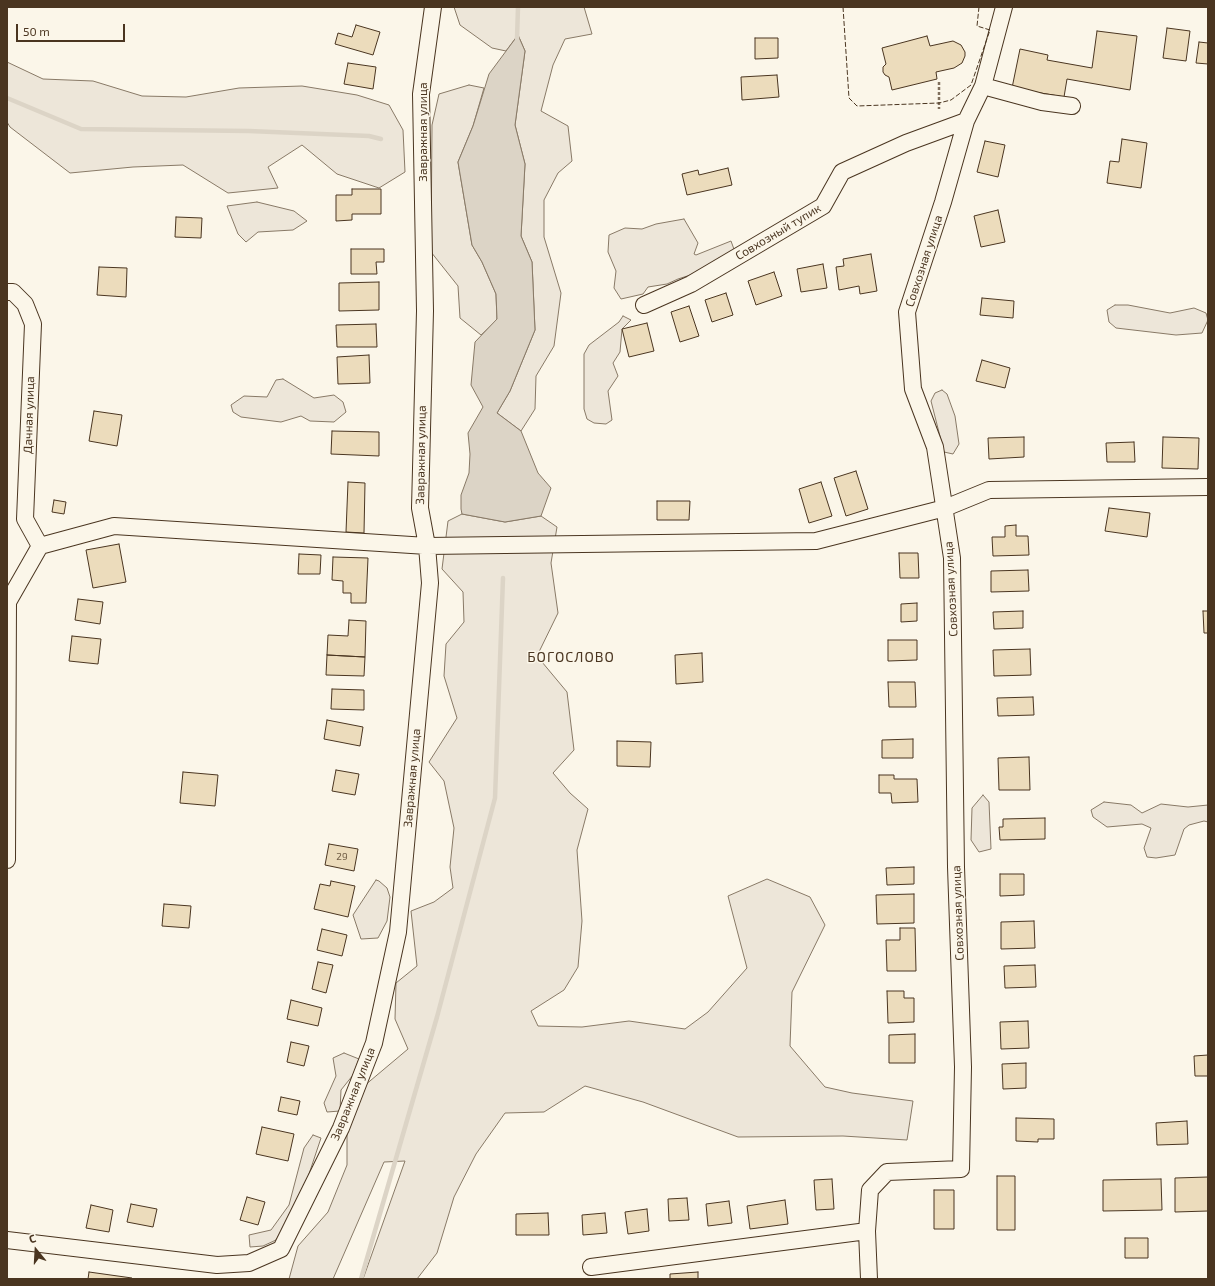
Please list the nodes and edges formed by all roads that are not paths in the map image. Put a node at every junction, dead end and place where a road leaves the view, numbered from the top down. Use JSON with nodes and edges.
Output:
{"nodes":[{"id":1,"x":433,"y":7,"type":"edge"},
{"id":2,"x":1004,"y":7,"type":"edge"},
{"id":3,"x":983,"y":86,"type":"junction"},
{"id":4,"x":1072,"y":106,"type":"dead end"},
{"id":5,"x":966,"y":121,"type":"junction"},
{"id":6,"x":7,"y":292,"type":"edge"},
{"id":7,"x":644,"y":305,"type":"dead end"},
{"id":8,"x":1208,"y":487,"type":"edge"},
{"id":9,"x":945,"y":508,"type":"junction"},
{"id":10,"x":40,"y":546,"type":"junction"},
{"id":11,"x":427,"y":546,"type":"junction"},
{"id":12,"x":7,"y":602,"type":"edge"},
{"id":13,"x":7,"y":860,"type":"edge"},
{"id":14,"x":867,"y":1231,"type":"junction"},
{"id":15,"x":7,"y":1240,"type":"edge"},
{"id":16,"x":591,"y":1267,"type":"dead end"},
{"id":17,"x":869,"y":1279,"type":"edge"}],
"edges":[{"from":1,"to":11,"type":"street","name":"Завражная улица"},
{"from":2,"to":3,"type":"street","name":"Совхозная улица"},
{"from":3,"to":4,"type":"street"},
{"from":3,"to":5,"type":"street","name":"Совхозная улица"},
{"from":5,"to":7,"type":"street","name":"Совхозный тупик"},
{"from":5,"to":9,"type":"street","name":"Совхозная улица"},
{"from":6,"to":10,"type":"street","name":"Дачная улица"},
{"from":8,"to":9,"type":"street"},
{"from":9,"to":11,"type":"street"},
{"from":9,"to":14,"type":"street","name":"Совхозная улица"},
{"from":10,"to":11,"type":"street"},
{"from":10,"to":12,"type":"street"},
{"from":11,"to":15,"type":"street","name":"Завражная улица"},
{"from":12,"to":13,"type":"street"},
{"from":14,"to":16,"type":"street"},
{"from":14,"to":17,"type":"street"}]}
